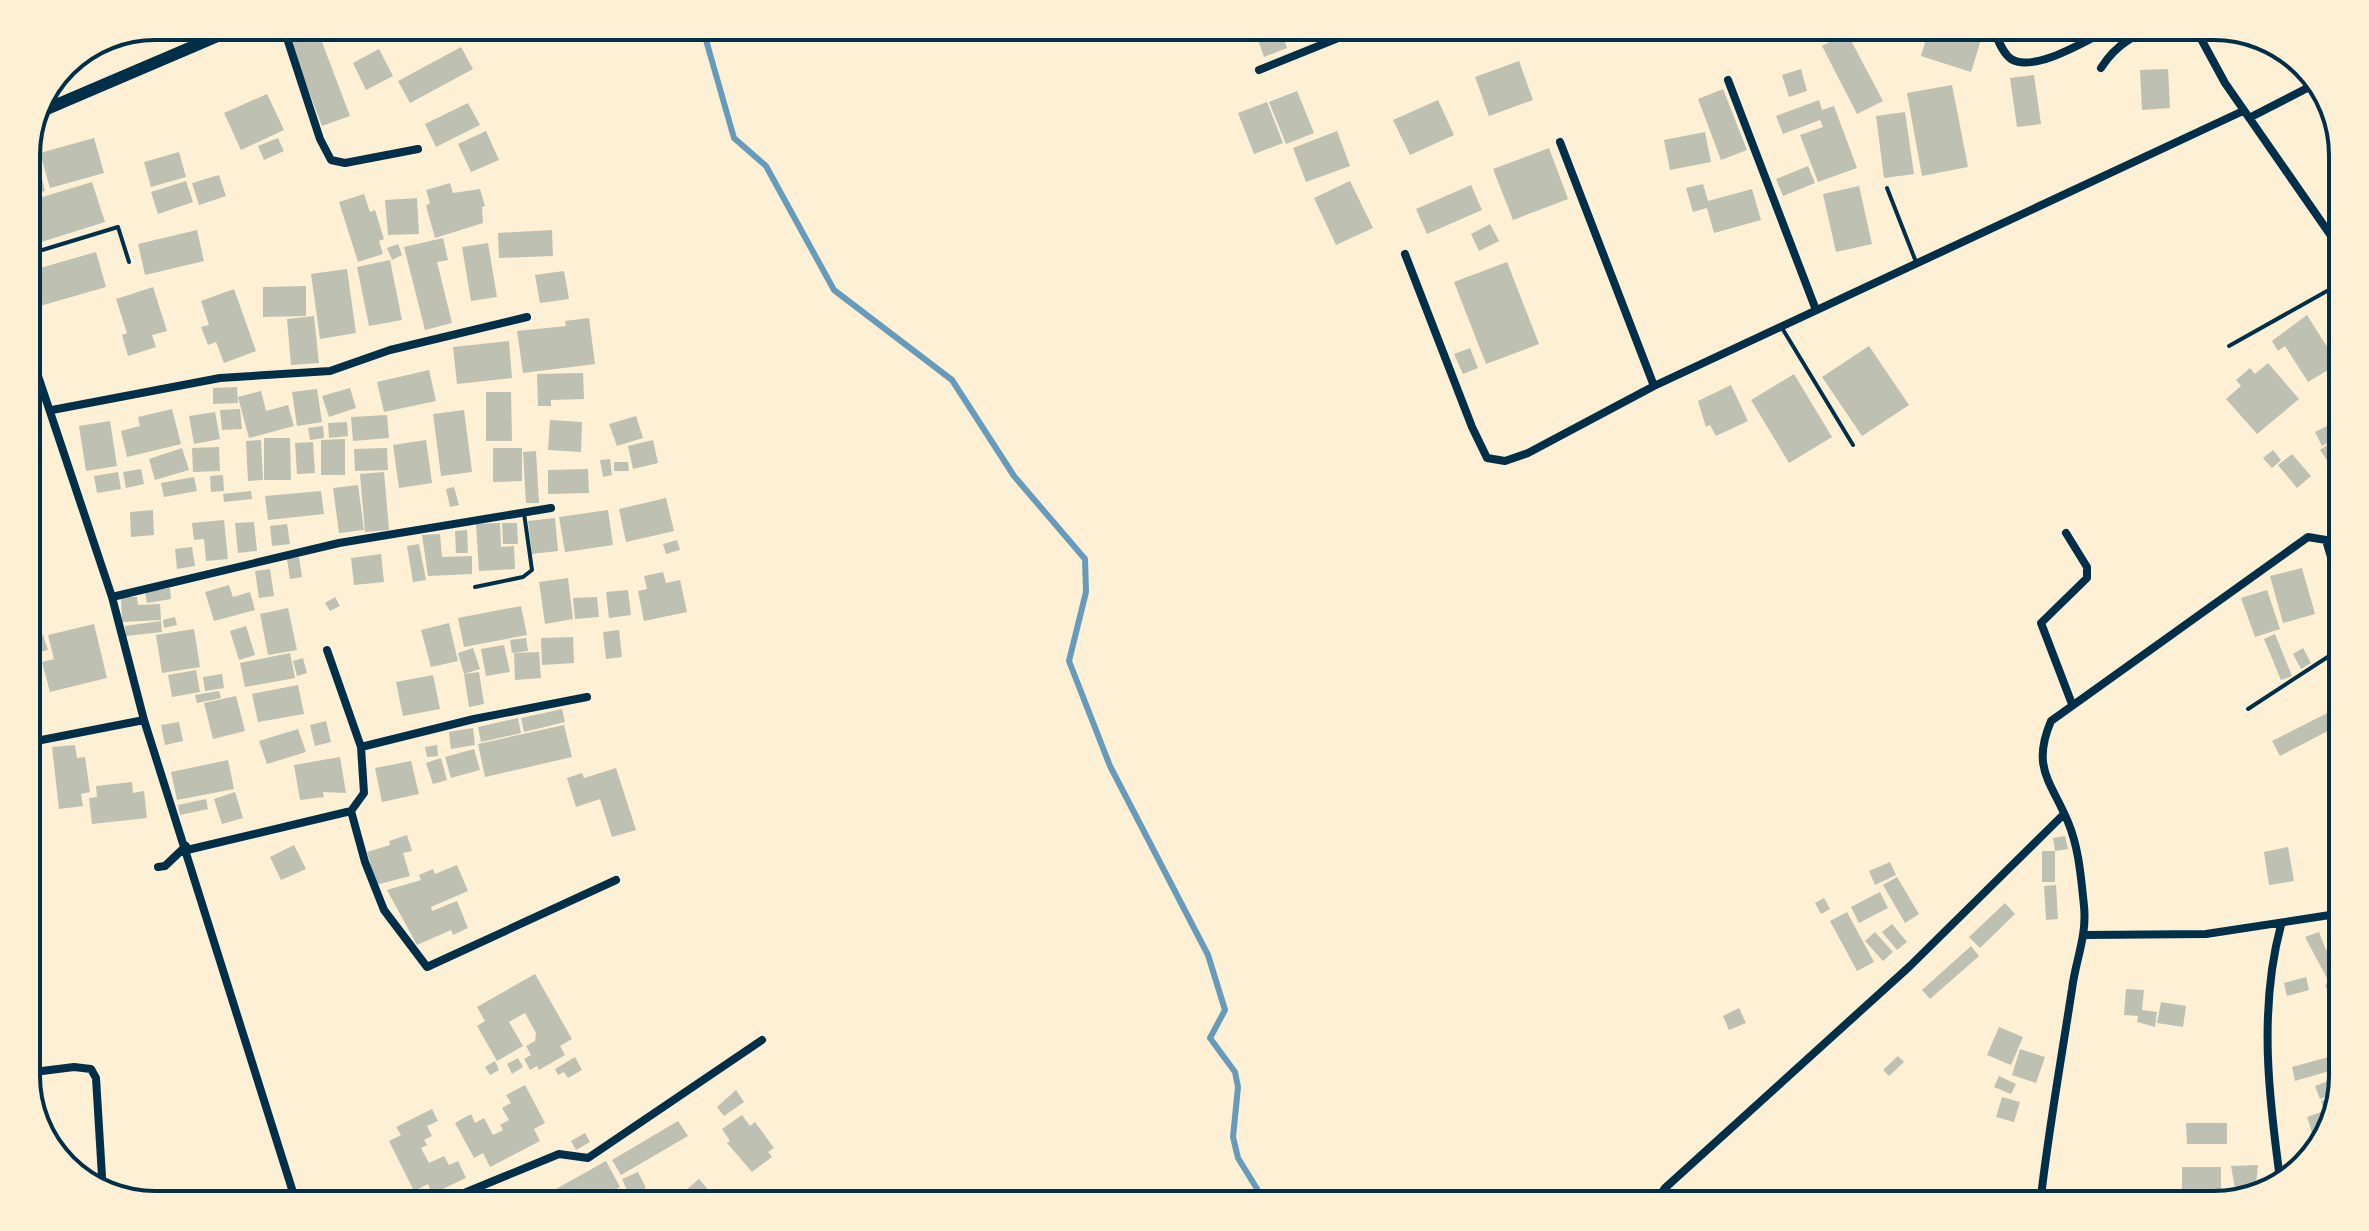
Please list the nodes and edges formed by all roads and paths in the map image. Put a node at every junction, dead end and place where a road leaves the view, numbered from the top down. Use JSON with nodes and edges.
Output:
{"nodes":[{"id":1,"x":208,"y":40,"type":"edge"},
{"id":2,"x":288,"y":40,"type":"edge"},
{"id":3,"x":1333,"y":40,"type":"edge"},
{"id":4,"x":1998,"y":40,"type":"edge"},
{"id":5,"x":2086,"y":40,"type":"edge"},
{"id":6,"x":2129,"y":40,"type":"edge"},
{"id":7,"x":2202,"y":40,"type":"edge"},
{"id":8,"x":2101,"y":68,"type":"dead end"},
{"id":9,"x":1259,"y":70,"type":"dead end"},
{"id":10,"x":1728,"y":80,"type":"dead end"},
{"id":11,"x":2307,"y":87,"type":"edge"},
{"id":12,"x":51,"y":107,"type":"edge"},
{"id":13,"x":2246,"y":114,"type":"junction"},
{"id":14,"x":1560,"y":142,"type":"dead end"},
{"id":15,"x":418,"y":149,"type":"dead end"},
{"id":16,"x":1887,"y":188,"type":"dead end"},
{"id":17,"x":2329,"y":233,"type":"edge"},
{"id":18,"x":40,"y":251,"type":"edge"},
{"id":19,"x":1405,"y":254,"type":"dead end"},
{"id":20,"x":129,"y":262,"type":"dead end"},
{"id":21,"x":1917,"y":265,"type":"junction"},
{"id":22,"x":2329,"y":290,"type":"edge"},
{"id":23,"x":1816,"y":310,"type":"junction"},
{"id":24,"x":527,"y":317,"type":"dead end"},
{"id":25,"x":1782,"y":328,"type":"junction"},
{"id":26,"x":2229,"y":346,"type":"dead end"},
{"id":27,"x":40,"y":378,"type":"edge"},
{"id":28,"x":1654,"y":386,"type":"junction"},
{"id":29,"x":52,"y":410,"type":"junction"},
{"id":30,"x":1853,"y":445,"type":"dead end"},
{"id":31,"x":551,"y":508,"type":"dead end"},
{"id":32,"x":524,"y":513,"type":"junction"},
{"id":33,"x":2066,"y":533,"type":"dead end"},
{"id":34,"x":2329,"y":550,"type":"edge"},
{"id":35,"x":475,"y":587,"type":"dead end"},
{"id":36,"x":112,"y":597,"type":"junction"},
{"id":37,"x":327,"y":650,"type":"dead end"},
{"id":38,"x":2329,"y":656,"type":"edge"},
{"id":39,"x":587,"y":697,"type":"dead end"},
{"id":40,"x":2072,"y":704,"type":"junction"},
{"id":41,"x":2248,"y":709,"type":"dead end"},
{"id":42,"x":144,"y":720,"type":"junction"},
{"id":43,"x":40,"y":740,"type":"edge"},
{"id":44,"x":361,"y":747,"type":"junction"},
{"id":45,"x":351,"y":811,"type":"junction"},
{"id":46,"x":2064,"y":814,"type":"junction"},
{"id":47,"x":186,"y":848,"type":"junction"},
{"id":48,"x":158,"y":867,"type":"dead end"},
{"id":49,"x":616,"y":880,"type":"dead end"},
{"id":50,"x":2329,"y":916,"type":"edge"},
{"id":51,"x":2281,"y":925,"type":"junction"},
{"id":52,"x":2086,"y":935,"type":"junction"},
{"id":53,"x":762,"y":1040,"type":"dead end"},
{"id":54,"x":40,"y":1071,"type":"edge"},
{"id":55,"x":2279,"y":1170,"type":"edge"},
{"id":56,"x":102,"y":1178,"type":"edge"},
{"id":57,"x":293,"y":1191,"type":"edge"},
{"id":58,"x":469,"y":1191,"type":"edge"},
{"id":59,"x":1663,"y":1191,"type":"edge"},
{"id":60,"x":2042,"y":1191,"type":"edge"}],
"edges":[{"from":1,"to":12,"type":"main road"},
{"from":2,"to":15,"type":"street"},
{"from":3,"to":9,"type":"street"},
{"from":4,"to":5,"type":"street"},
{"from":6,"to":8,"type":"street"},
{"from":7,"to":13,"type":"street"},
{"from":10,"to":23,"type":"street"},
{"from":11,"to":13,"type":"street"},
{"from":13,"to":17,"type":"street"},
{"from":13,"to":21,"type":"street"},
{"from":14,"to":28,"type":"street"},
{"from":16,"to":21,"type":"lane"},
{"from":18,"to":20,"type":"lane"},
{"from":19,"to":28,"type":"street"},
{"from":21,"to":23,"type":"street"},
{"from":22,"to":26,"type":"lane"},
{"from":23,"to":25,"type":"street"},
{"from":24,"to":29,"type":"street"},
{"from":25,"to":28,"type":"street"},
{"from":25,"to":30,"type":"lane"},
{"from":27,"to":29,"type":"street"},
{"from":29,"to":36,"type":"street"},
{"from":31,"to":32,"type":"street"},
{"from":32,"to":35,"type":"lane"},
{"from":32,"to":36,"type":"street"},
{"from":33,"to":40,"type":"street"},
{"from":34,"to":40,"type":"street"},
{"from":36,"to":42,"type":"street"},
{"from":37,"to":44,"type":"street"},
{"from":38,"to":41,"type":"lane"},
{"from":39,"to":44,"type":"street"},
{"from":40,"to":46,"type":"street"},
{"from":42,"to":43,"type":"street"},
{"from":42,"to":47,"type":"street"},
{"from":44,"to":45,"type":"street"},
{"from":45,"to":47,"type":"street"},
{"from":45,"to":49,"type":"street"},
{"from":46,"to":52,"type":"street"},
{"from":46,"to":59,"type":"street"},
{"from":47,"to":48,"type":"street"},
{"from":47,"to":57,"type":"street"},
{"from":50,"to":51,"type":"street"},
{"from":51,"to":52,"type":"street"},
{"from":51,"to":55,"type":"street"},
{"from":52,"to":60,"type":"street"},
{"from":53,"to":58,"type":"street"},
{"from":54,"to":56,"type":"street"}]}
